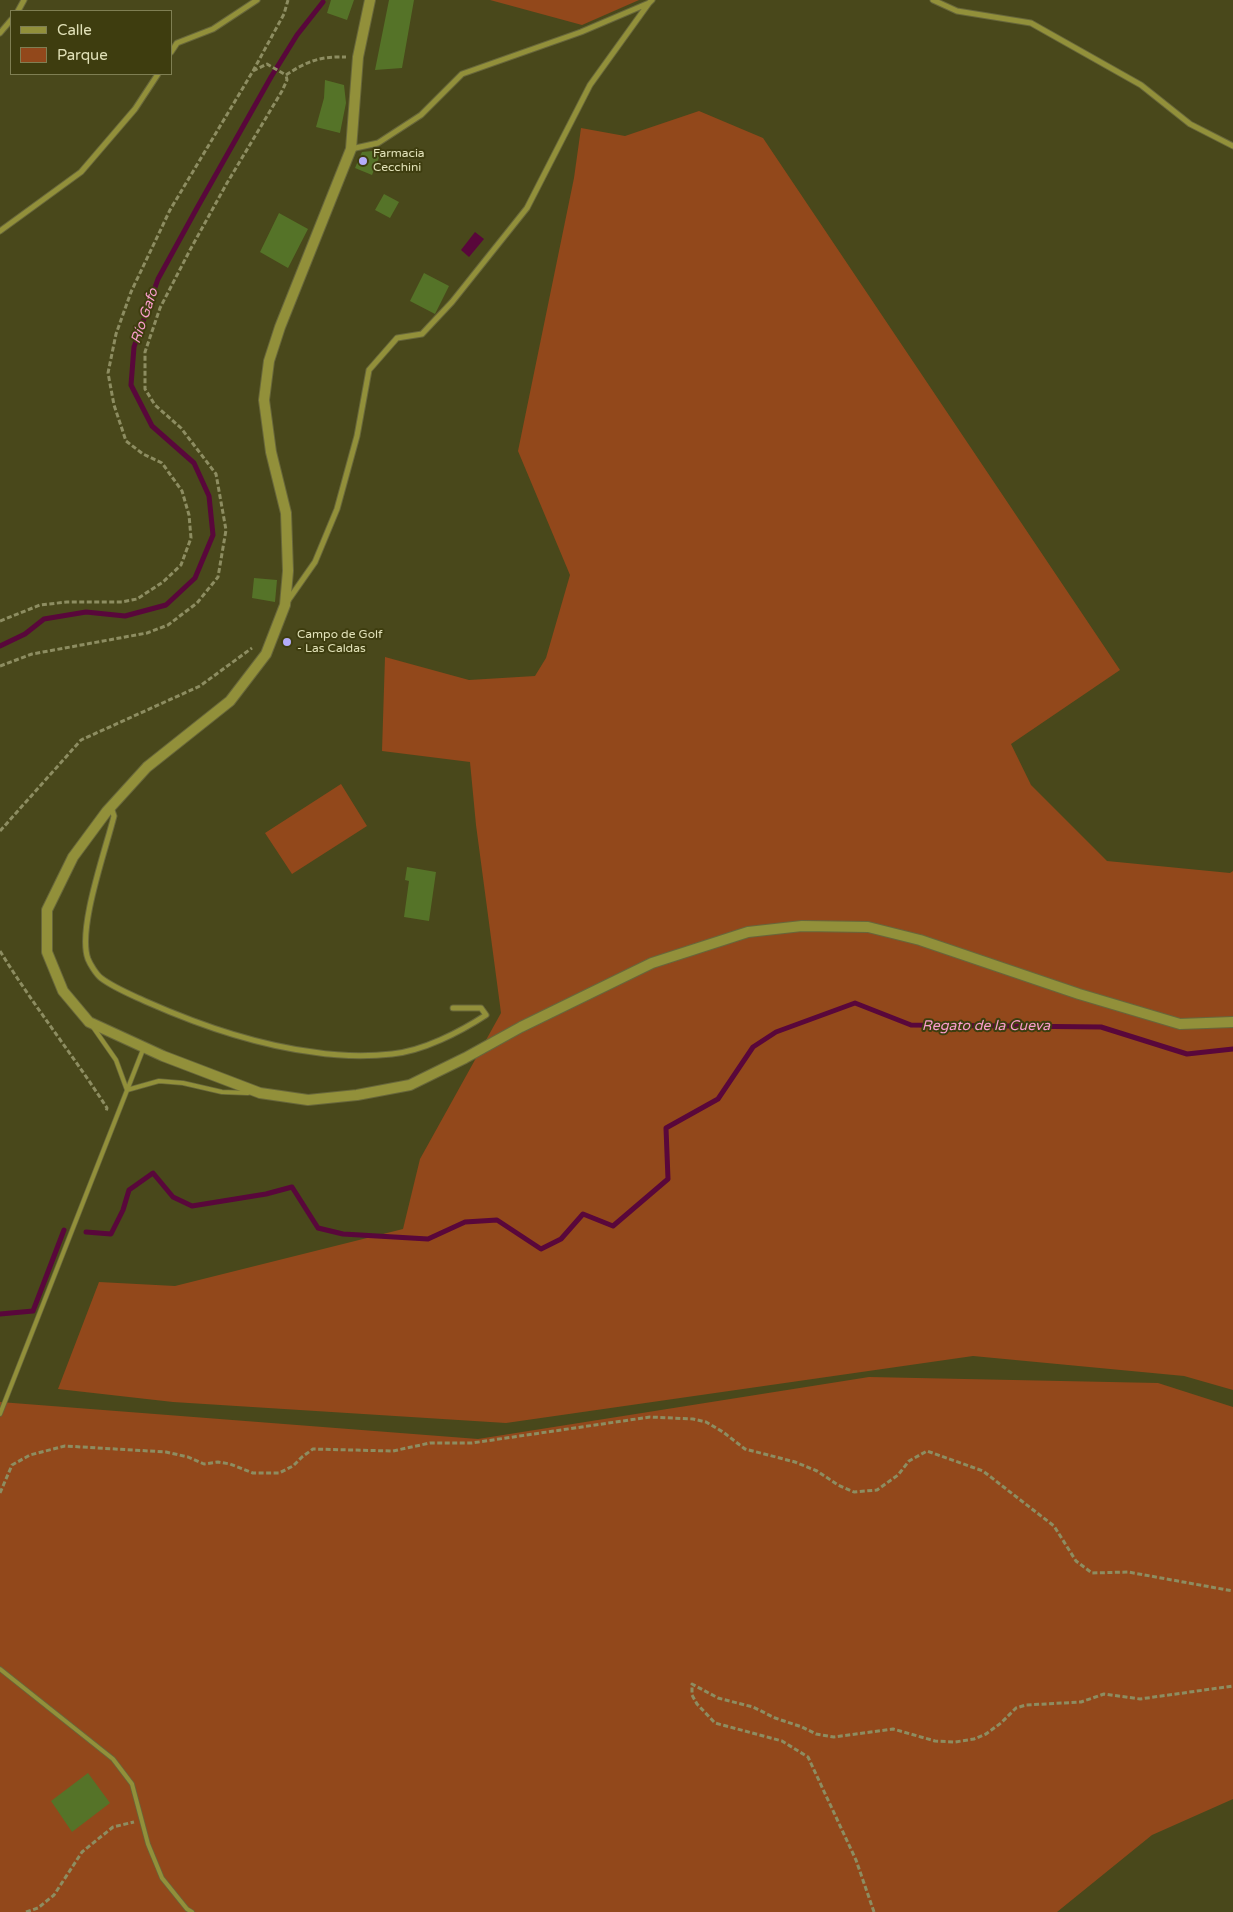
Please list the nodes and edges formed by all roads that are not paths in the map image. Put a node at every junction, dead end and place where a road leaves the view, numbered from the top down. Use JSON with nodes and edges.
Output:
{"nodes":[{"id":1,"x":257,"y":0,"type":"edge"},
{"id":2,"x":370,"y":0,"type":"edge"},
{"id":3,"x":933,"y":0,"type":"edge"},
{"id":4,"x":650,"y":1,"type":"edge"},
{"id":5,"x":10,"y":21,"type":"edge"},
{"id":6,"x":0,"y":34,"type":"edge"},
{"id":7,"x":172,"y":50,"type":"edge"},
{"id":8,"x":157,"y":75,"type":"edge"},
{"id":9,"x":1233,"y":146,"type":"edge"},
{"id":10,"x":351,"y":149,"type":"junction"},
{"id":11,"x":0,"y":231,"type":"edge"},
{"id":12,"x":285,"y":604,"type":"junction"},
{"id":13,"x":111,"y":806,"type":"junction"},
{"id":14,"x":453,"y":1008,"type":"dead end"},
{"id":15,"x":89,"y":1022,"type":"junction"},
{"id":16,"x":1233,"y":1022,"type":"edge"},
{"id":17,"x":144,"y":1047,"type":"junction"},
{"id":18,"x":127,"y":1090,"type":"junction"},
{"id":19,"x":260,"y":1093,"type":"junction"},
{"id":20,"x":0,"y":1414,"type":"edge"},
{"id":21,"x":0,"y":1669,"type":"edge"},
{"id":22,"x":192,"y":1912,"type":"edge"}],
"edges":[{"from":1,"to":7,"type":"street"},
{"from":2,"to":10,"type":"street"},
{"from":3,"to":9,"type":"street"},
{"from":4,"to":10,"type":"street"},
{"from":4,"to":12,"type":"street"},
{"from":5,"to":6,"type":"street"},
{"from":8,"to":11,"type":"street"},
{"from":10,"to":12,"type":"street"},
{"from":12,"to":13,"type":"street"},
{"from":13,"to":14,"type":"street"},
{"from":13,"to":15,"type":"street"},
{"from":15,"to":17,"type":"street"},
{"from":15,"to":18,"type":"lane"},
{"from":16,"to":19,"type":"street"},
{"from":17,"to":18,"type":"lane"},
{"from":17,"to":19,"type":"street"},
{"from":18,"to":19,"type":"lane"},
{"from":18,"to":20,"type":"lane"},
{"from":21,"to":22,"type":"lane"}]}
